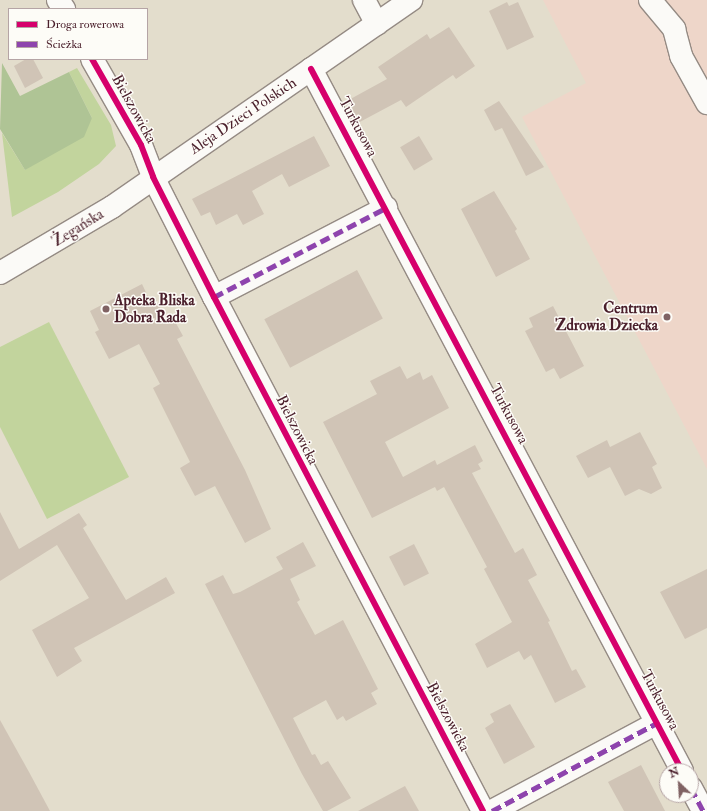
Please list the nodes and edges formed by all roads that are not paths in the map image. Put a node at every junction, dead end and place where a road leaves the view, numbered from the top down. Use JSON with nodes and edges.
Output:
{"nodes":[{"id":1,"x":364,"y":0,"type":"edge"},
{"id":2,"x":411,"y":0,"type":"edge"},
{"id":3,"x":652,"y":4,"type":"edge"},
{"id":4,"x":377,"y":24,"type":"junction"},
{"id":5,"x":93,"y":60,"type":"edge"},
{"id":6,"x":311,"y":69,"type":"junction"},
{"id":7,"x":707,"y":103,"type":"edge"},
{"id":8,"x":153,"y":177,"type":"junction"},
{"id":9,"x":386,"y":208,"type":"junction"},
{"id":10,"x":0,"y":273,"type":"edge"},
{"id":11,"x":214,"y":297,"type":"junction"},
{"id":12,"x":657,"y":723,"type":"junction"},
{"id":13,"x":678,"y":763,"type":"edge"},
{"id":14,"x":483,"y":811,"type":"edge"},
{"id":15,"x":492,"y":811,"type":"edge"}],
"edges":[{"from":1,"to":4,"type":"street"},
{"from":2,"to":4,"type":"street","name":"Aleja Dzieci Polskich"},
{"from":3,"to":7,"type":"street"},
{"from":4,"to":6,"type":"street","name":"Aleja Dzieci Polskich"},
{"from":5,"to":8,"type":"street","name":"Bielszowicka"},
{"from":6,"to":8,"type":"street","name":"Aleja Dzieci Polskich"},
{"from":6,"to":9,"type":"street","name":"Turkusowa"},
{"from":8,"to":10,"type":"street","name":"Żegańska"},
{"from":8,"to":11,"type":"street","name":"Bielszowicka"},
{"from":9,"to":11,"type":"street"},
{"from":9,"to":12,"type":"street","name":"Turkusowa"},
{"from":11,"to":14,"type":"street","name":"Bielszowicka"},
{"from":12,"to":13,"type":"street","name":"Turkusowa"},
{"from":12,"to":15,"type":"street"}]}
